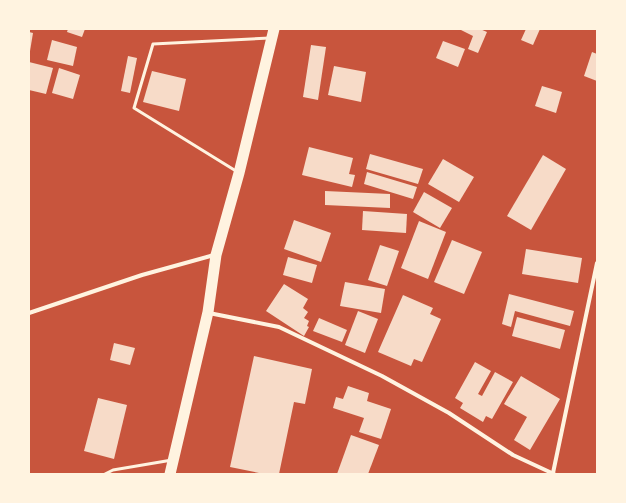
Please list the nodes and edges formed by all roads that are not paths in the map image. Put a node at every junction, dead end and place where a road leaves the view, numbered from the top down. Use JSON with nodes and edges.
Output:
{"nodes":[{"id":1,"x":272,"y":33,"type":"edge"},
{"id":2,"x":240,"y":173,"type":"junction"},
{"id":3,"x":216,"y":255,"type":"junction"},
{"id":4,"x":597,"y":263,"type":"edge"},
{"id":5,"x":208,"y":312,"type":"junction"},
{"id":6,"x":29,"y":313,"type":"edge"},
{"id":7,"x":173,"y":459,"type":"junction"},
{"id":8,"x":553,"y":473,"type":"edge"},
{"id":9,"x":105,"y":474,"type":"edge"},
{"id":10,"x":170,"y":474,"type":"edge"}],
"edges":[{"from":1,"to":2,"type":"highway"},
{"from":1,"to":2,"type":"lane"},
{"from":2,"to":3,"type":"highway"},
{"from":3,"to":5,"type":"highway"},
{"from":3,"to":6,"type":"street"},
{"from":4,"to":8,"type":"street"},
{"from":5,"to":7,"type":"highway"},
{"from":5,"to":8,"type":"street"},
{"from":7,"to":9,"type":"lane"},
{"from":7,"to":10,"type":"highway"}]}
